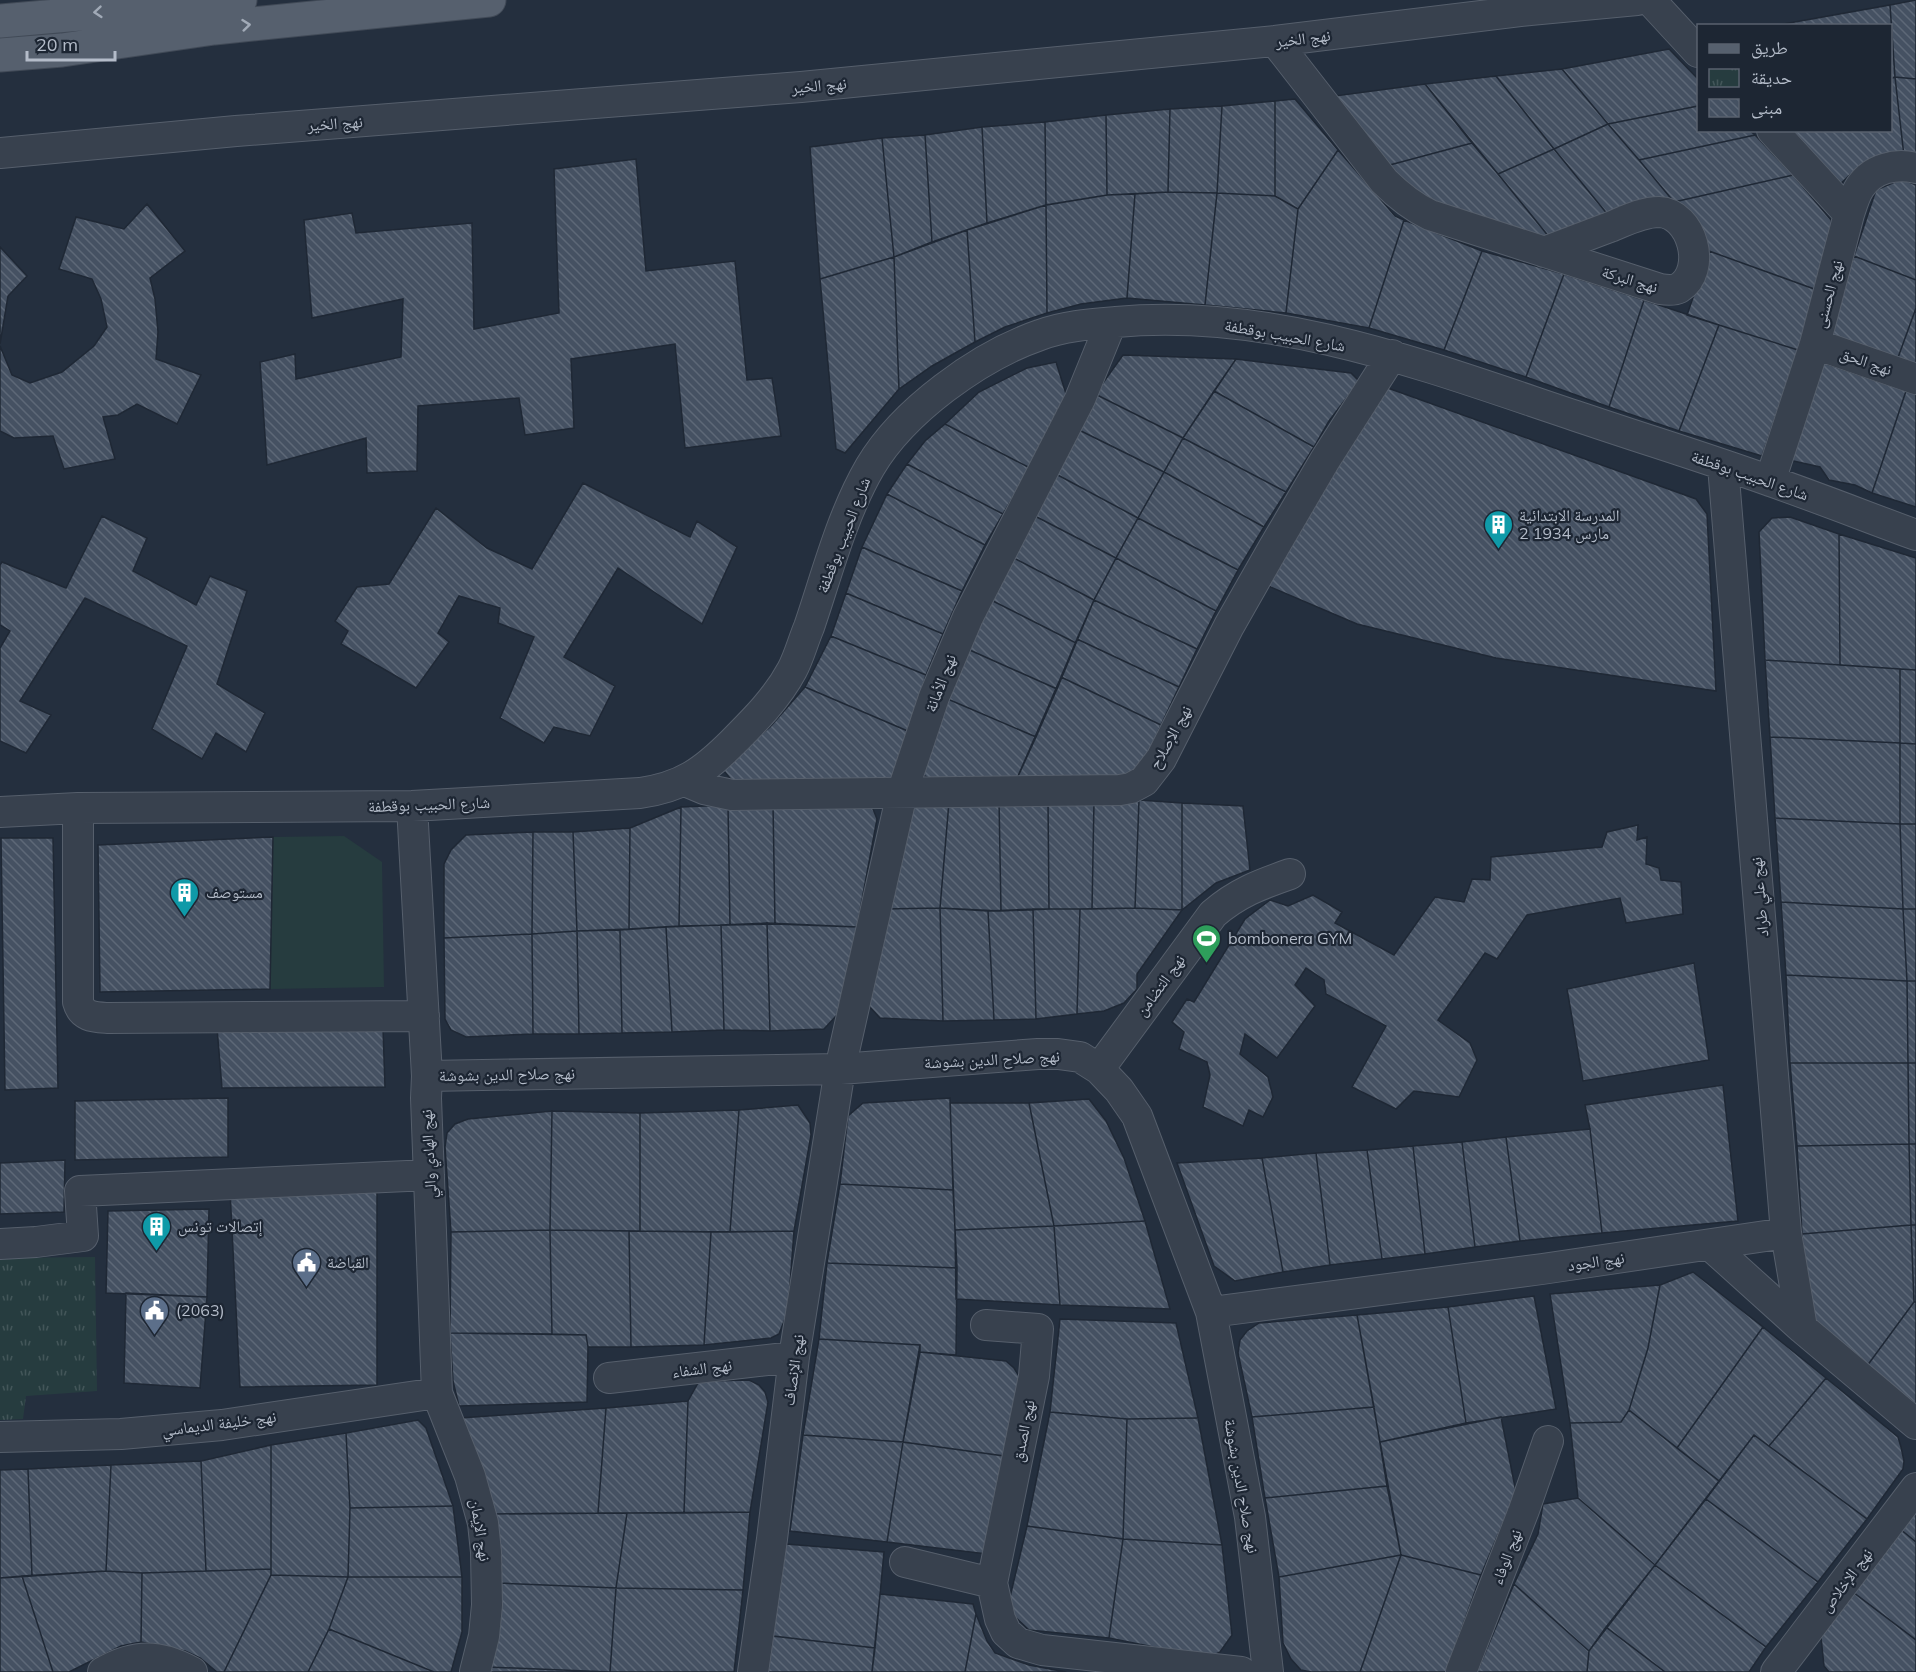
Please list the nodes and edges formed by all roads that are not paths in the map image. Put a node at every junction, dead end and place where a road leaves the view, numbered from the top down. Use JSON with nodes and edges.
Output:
{"nodes":[{"id":1,"x":240,"y":0,"type":"edge"},
{"id":2,"x":489,"y":0,"type":"edge"},
{"id":3,"x":1636,"y":0,"type":"edge"},
{"id":4,"x":1650,"y":0,"type":"edge"},
{"id":5,"x":0,"y":21,"type":"edge"},
{"id":6,"x":1275,"y":42,"type":"junction"},
{"id":7,"x":1697,"y":51,"type":"edge"},
{"id":8,"x":0,"y":55,"type":"edge"},
{"id":9,"x":1774,"y":132,"type":"edge"},
{"id":10,"x":0,"y":153,"type":"edge"},
{"id":11,"x":1916,"y":168,"type":"edge"},
{"id":12,"x":1849,"y":214,"type":"junction"},
{"id":13,"x":1545,"y":252,"type":"dead end"},
{"id":14,"x":1111,"y":322,"type":"junction"},
{"id":15,"x":1815,"y":344,"type":"junction"},
{"id":16,"x":1392,"y":355,"type":"junction"},
{"id":17,"x":1916,"y":379,"type":"edge"},
{"id":18,"x":1723,"y":465,"type":"junction"},
{"id":19,"x":1770,"y":481,"type":"junction"},
{"id":20,"x":1916,"y":536,"type":"edge"},
{"id":21,"x":685,"y":781,"type":"junction"},
{"id":22,"x":902,"y":793,"type":"junction"},
{"id":23,"x":412,"y":806,"type":"junction"},
{"id":24,"x":78,"y":808,"type":"junction"},
{"id":25,"x":0,"y":812,"type":"edge"},
{"id":26,"x":1290,"y":874,"type":"dead end"},
{"id":27,"x":424,"y":1016,"type":"junction"},
{"id":28,"x":1099,"y":1069,"type":"junction"},
{"id":29,"x":840,"y":1070,"type":"junction"},
{"id":30,"x":427,"y":1076,"type":"junction"},
{"id":31,"x":429,"y":1175,"type":"junction"},
{"id":32,"x":1786,"y":1233,"type":"junction"},
{"id":33,"x":0,"y":1244,"type":"edge"},
{"id":34,"x":1710,"y":1245,"type":"junction"},
{"id":35,"x":1211,"y":1312,"type":"junction"},
{"id":36,"x":986,"y":1326,"type":"dead end"},
{"id":37,"x":1802,"y":1328,"type":"junction"},
{"id":38,"x":794,"y":1357,"type":"junction"},
{"id":39,"x":609,"y":1378,"type":"dead end"},
{"id":40,"x":437,"y":1393,"type":"junction"},
{"id":41,"x":1916,"y":1424,"type":"edge"},
{"id":42,"x":0,"y":1437,"type":"edge"},
{"id":43,"x":1548,"y":1441,"type":"dead end"},
{"id":44,"x":1916,"y":1488,"type":"edge"},
{"id":45,"x":905,"y":1562,"type":"dead end"},
{"id":46,"x":992,"y":1583,"type":"junction"},
{"id":47,"x":1787,"y":1668,"type":"edge"},
{"id":48,"x":103,"y":1672,"type":"edge"},
{"id":49,"x":192,"y":1672,"type":"edge"},
{"id":50,"x":475,"y":1672,"type":"edge"},
{"id":51,"x":753,"y":1672,"type":"edge"},
{"id":52,"x":1241,"y":1672,"type":"edge"},
{"id":53,"x":1268,"y":1672,"type":"edge"},
{"id":54,"x":1461,"y":1672,"type":"edge"}],
"edges":[{"from":1,"to":5,"type":"main road","one_way":true},
{"from":8,"to":2,"type":"main road","one_way":true},
{"from":3,"to":6,"type":"street","name":"نهج الخير"},
{"from":4,"to":7,"type":"street"},
{"from":6,"to":10,"type":"street","name":"نهج الخير"},
{"from":6,"to":13,"type":"street"},
{"from":9,"to":12,"type":"street"},
{"from":11,"to":12,"type":"street","name":"نهج الحسنى"},
{"from":12,"to":15,"type":"street","name":"نهج الحسنى"},
{"from":14,"to":16,"type":"street","name":"شارع الحبيب بوقطفة"},
{"from":14,"to":21,"type":"street","name":"شارع الحبيب بوقطفة"},
{"from":14,"to":22,"type":"street","name":"نهج الأمانة"},
{"from":15,"to":17,"type":"street","name":"نهج الحق"},
{"from":15,"to":19,"type":"street","name":"نهج الحسنى"},
{"from":16,"to":18,"type":"street","name":"شارع الحبيب بوقطفة"},
{"from":16,"to":22,"type":"street","name":"نهج الإصلاح"},
{"from":18,"to":19,"type":"street","name":"شارع الحبيب بوقطفة"},
{"from":18,"to":32,"type":"street","name":"نهج علي طراد"},
{"from":19,"to":20,"type":"street","name":"شارع الحبيب بوقطفة"},
{"from":21,"to":22,"type":"street","name":"نهج الإصلاح"},
{"from":21,"to":23,"type":"street","name":"شارع الحبيب بوقطفة"},
{"from":22,"to":29,"type":"street","name":"نهج الأمانة"},
{"from":23,"to":24,"type":"street","name":"شارع الحبيب بوقطفة"},
{"from":23,"to":27,"type":"street","name":"نهج الهادي والي"},
{"from":24,"to":25,"type":"street","name":"شارع الحبيب بوقطفة"},
{"from":24,"to":27,"type":"street"},
{"from":26,"to":28,"type":"street","name":"نهج التضامن"},
{"from":27,"to":30,"type":"street","name":"نهج الهادي والي"},
{"from":28,"to":29,"type":"street","name":"نهج صلاح الدين بشوشة"},
{"from":28,"to":35,"type":"street","name":"نهج صلاح الدين بشوشة"},
{"from":29,"to":30,"type":"street","name":"نهج صلاح الدين بشوشة"},
{"from":29,"to":38,"type":"street","name":"نهج الإنصاف"},
{"from":30,"to":31,"type":"street","name":"نهج الهادي والي"},
{"from":31,"to":33,"type":"street"},
{"from":31,"to":40,"type":"street","name":"نهج الهادي والي"},
{"from":32,"to":34,"type":"street","name":"نهج الجود"},
{"from":32,"to":37,"type":"street","name":"نهج علي طراد"},
{"from":34,"to":35,"type":"street","name":"نهج الجود"},
{"from":34,"to":37,"type":"street"},
{"from":35,"to":53,"type":"street","name":"نهج صلاح الدين بشوشة"},
{"from":36,"to":46,"type":"street","name":"نهج الصدق"},
{"from":37,"to":41,"type":"street"},
{"from":38,"to":39,"type":"street","name":"نهج الشفاء"},
{"from":38,"to":51,"type":"street","name":"نهج الإنصاف"},
{"from":40,"to":42,"type":"street","name":"نهج خليفة الديماسي"},
{"from":40,"to":50,"type":"street","name":"نهج الإيمان"},
{"from":43,"to":54,"type":"street","name":"نهج الوفاء"},
{"from":44,"to":47,"type":"street","name":"نهج الإخلاص"},
{"from":45,"to":46,"type":"street"},
{"from":46,"to":52,"type":"street","name":"نهج الصدق"},
{"from":48,"to":49,"type":"street"}]}
